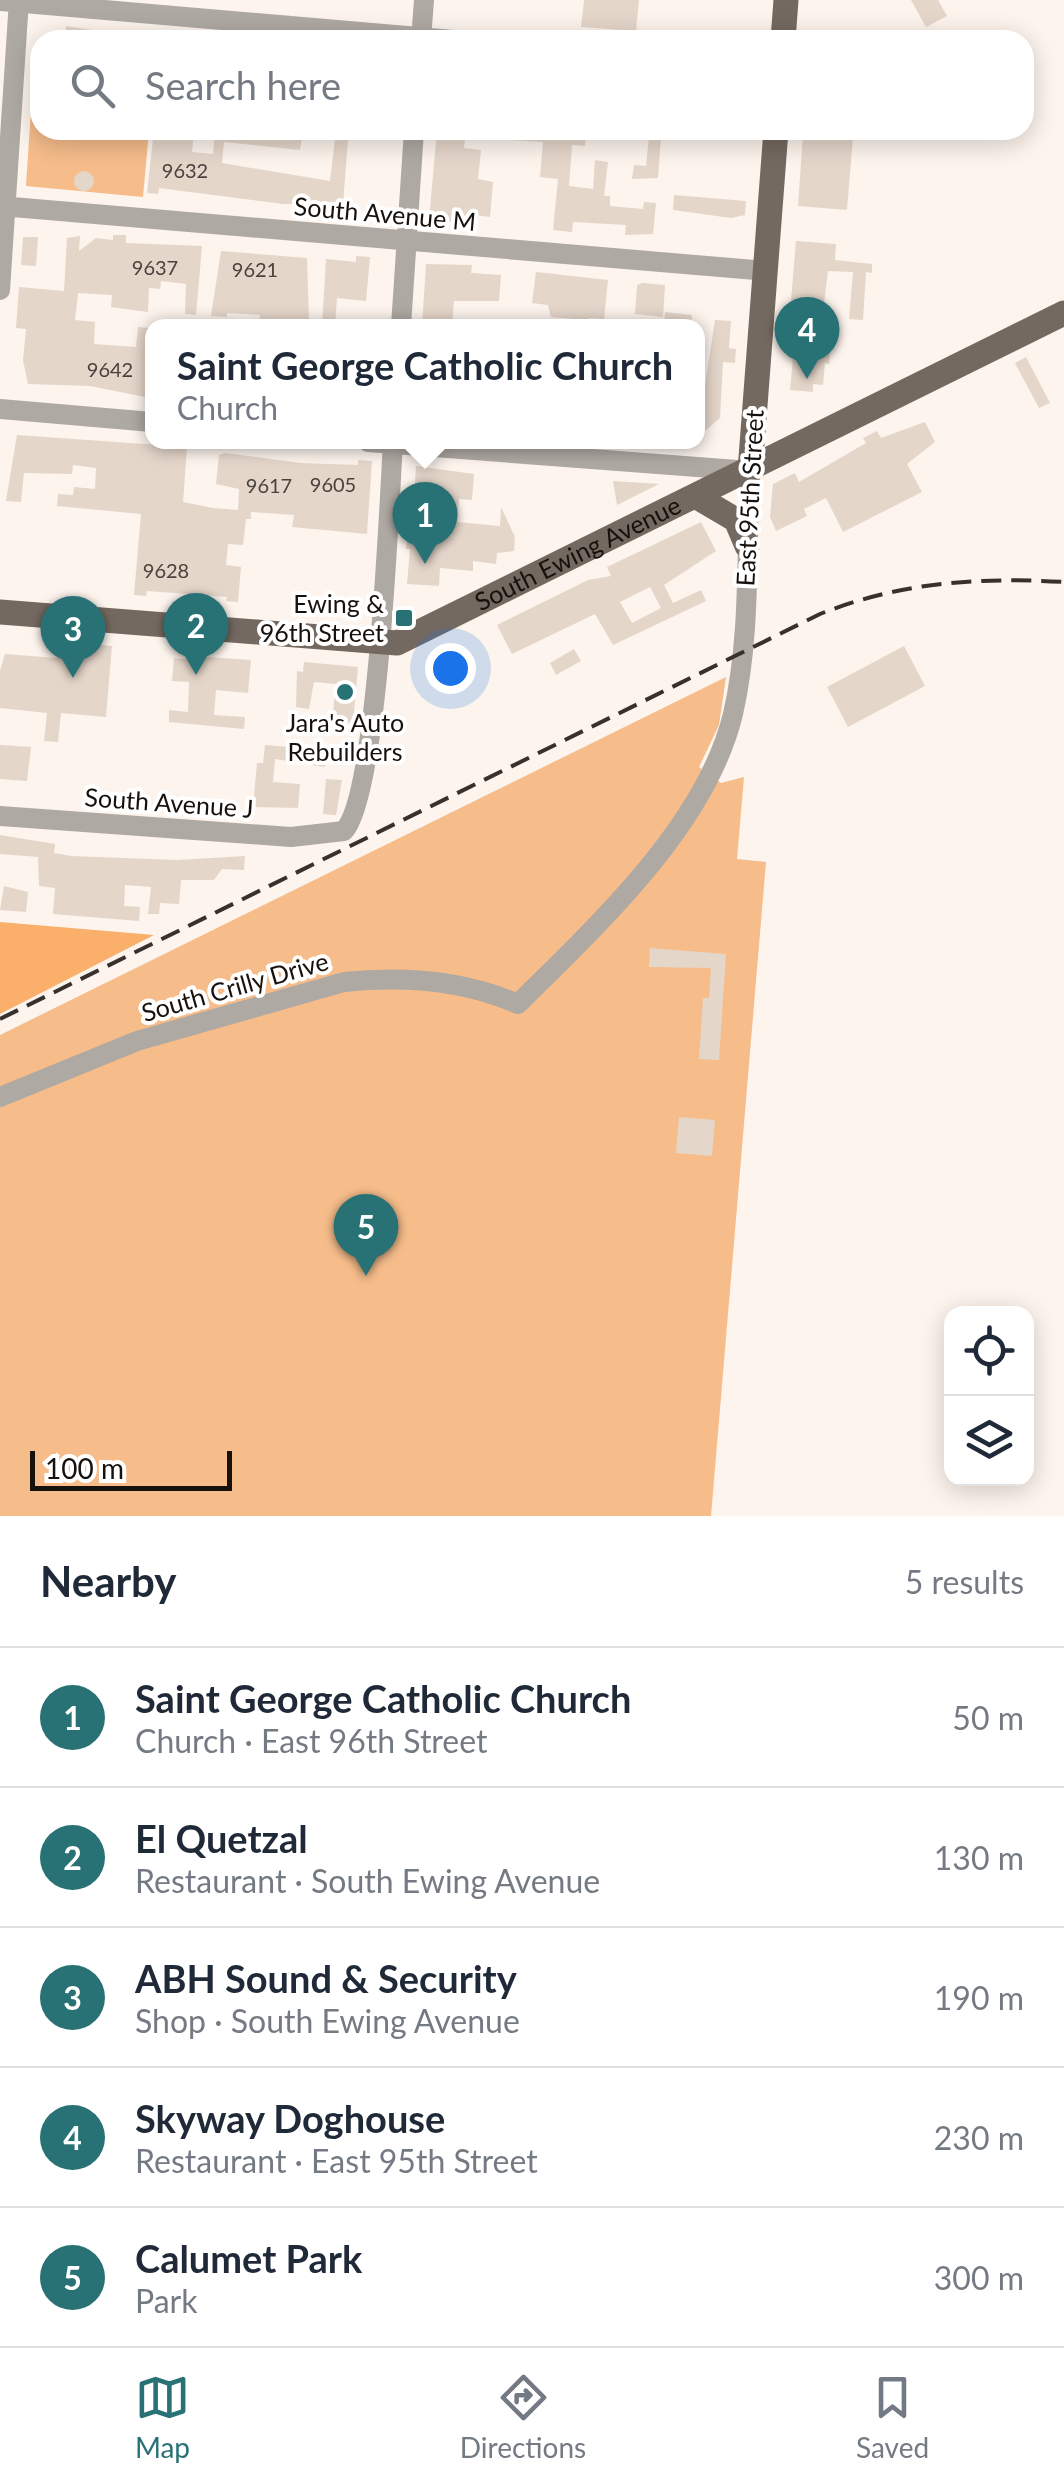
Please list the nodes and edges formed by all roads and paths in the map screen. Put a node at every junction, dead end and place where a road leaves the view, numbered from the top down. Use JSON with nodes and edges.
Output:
{"nodes":[{"id":1,"x":424,"y":0,"type":"edge"},
{"id":2,"x":786,"y":0,"type":"edge"},
{"id":3,"x":12,"y":1,"type":"edge"},
{"id":4,"x":324,"y":30,"type":"edge"},
{"id":5,"x":422,"y":30,"type":"edge"},
{"id":6,"x":784,"y":30,"type":"edge"},
{"id":7,"x":413,"y":140,"type":"edge"},
{"id":8,"x":775,"y":140,"type":"edge"},
{"id":9,"x":3,"y":206,"type":"edge"},
{"id":10,"x":406,"y":241,"type":"junction"},
{"id":11,"x":766,"y":271,"type":"junction"},
{"id":12,"x":0,"y":290,"type":"edge"},
{"id":13,"x":1064,"y":313,"type":"edge"},
{"id":14,"x":400,"y":319,"type":"edge"},
{"id":15,"x":0,"y":409,"type":"edge"},
{"id":16,"x":145,"y":421,"type":"edge"},
{"id":17,"x":393,"y":449,"type":"edge"},
{"id":18,"x":470,"y":449,"type":"edge"},
{"id":19,"x":750,"y":471,"type":"junction"},
{"id":20,"x":697,"y":498,"type":"junction"},
{"id":21,"x":747,"y":546,"type":"junction"},
{"id":22,"x":0,"y":612,"type":"edge"},
{"id":23,"x":379,"y":644,"type":"junction"},
{"id":24,"x":723,"y":746,"type":"joint"},
{"id":25,"x":0,"y":816,"type":"edge"},
{"id":26,"x":0,"y":1097,"type":"edge"}],
"edges":[{"from":1,"to":5,"type":"street"},
{"from":2,"to":6,"type":"main road"},
{"from":3,"to":4,"type":"street"},
{"from":3,"to":9,"type":"street"},
{"from":7,"to":10,"type":"street"},
{"from":8,"to":11,"type":"main road","name":"East 95th Street"},
{"from":9,"to":10,"type":"street","name":"South Avenue M"},
{"from":9,"to":12,"type":"street"},
{"from":10,"to":11,"type":"street","name":"South Avenue M"},
{"from":10,"to":14,"type":"street"},
{"from":11,"to":19,"type":"main road","name":"East 95th Street"},
{"from":13,"to":19,"type":"main road","name":"South Ewing Avenue"},
{"from":15,"to":16,"type":"street"},
{"from":17,"to":23,"type":"street"},
{"from":18,"to":19,"type":"street"},
{"from":19,"to":20,"type":"main road","name":"South Ewing Avenue"},
{"from":19,"to":21,"type":"street","name":"East 95th Street"},
{"from":20,"to":21,"type":"main road"},
{"from":20,"to":23,"type":"main road","name":"South Ewing Avenue"},
{"from":21,"to":24,"type":"street","name":"East 95th Street"},
{"from":22,"to":23,"type":"main road","name":"South Ewing Avenue"},
{"from":23,"to":25,"type":"street","name":"South Avenue J"},
{"from":24,"to":26,"type":"street","name":"South Crilly Drive"}]}
